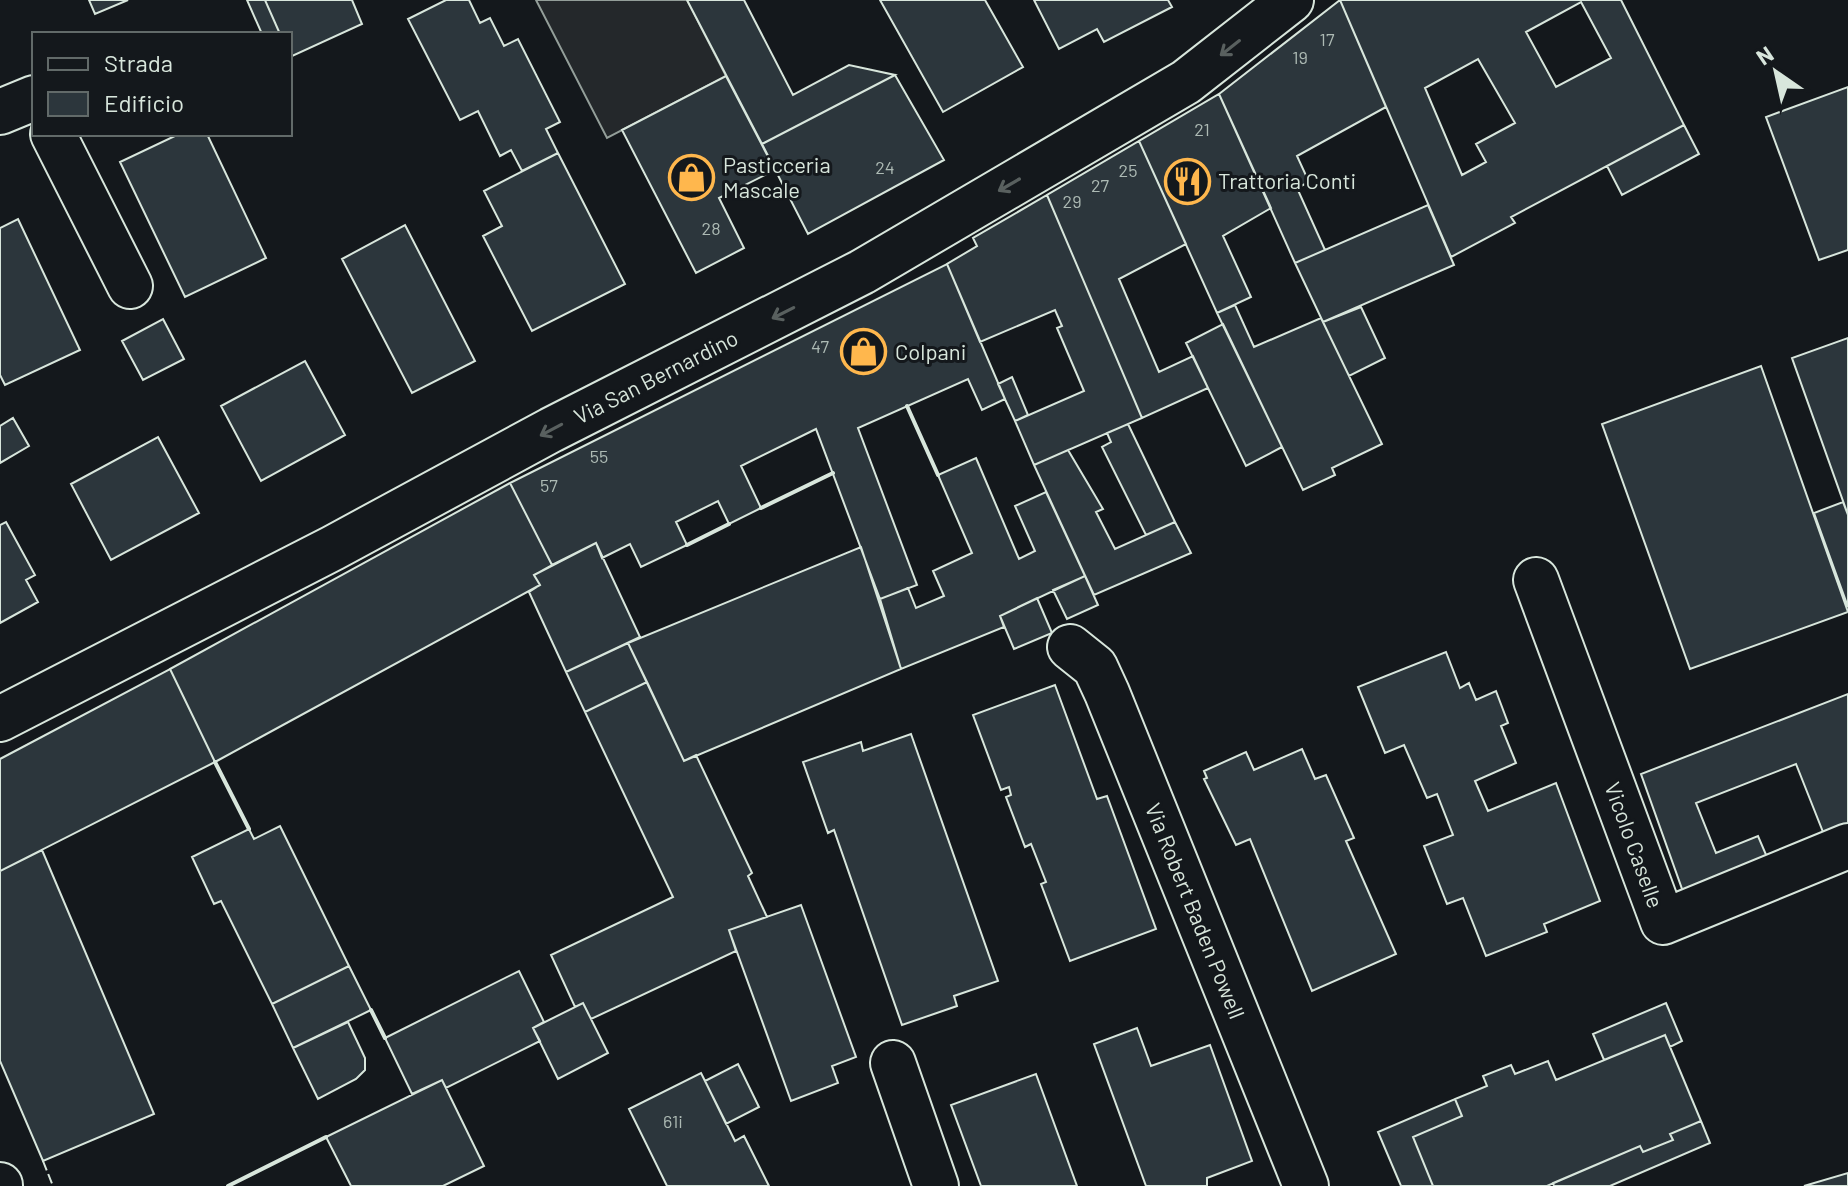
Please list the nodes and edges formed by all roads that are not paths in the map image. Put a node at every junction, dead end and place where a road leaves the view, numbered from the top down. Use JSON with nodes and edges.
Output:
{"nodes":[{"id":1,"x":1291,"y":0,"type":"edge"},
{"id":2,"x":32,"y":99,"type":"edge"},
{"id":3,"x":0,"y":112,"type":"edge"},
{"id":4,"x":54,"y":136,"type":"edge"},
{"id":5,"x":130,"y":286,"type":"dead end"},
{"id":6,"x":1536,"y":580,"type":"dead end"},
{"id":7,"x":1070,"y":647,"type":"dead end"},
{"id":8,"x":0,"y":719,"type":"edge"},
{"id":9,"x":1848,"y":846,"type":"edge"},
{"id":10,"x":893,"y":1063,"type":"dead end"},
{"id":11,"x":936,"y":1186,"type":"edge"},
{"id":12,"x":1306,"y":1186,"type":"edge"}],
"edges":[{"from":1,"to":8,"type":"street","name":"Via San Bernardino","one_way":true},
{"from":2,"to":3,"type":"street"},
{"from":4,"to":5,"type":"street"},
{"from":6,"to":9,"type":"street","name":"Vicolo Caselle"},
{"from":7,"to":12,"type":"street","name":"Via Robert Baden Powell"},
{"from":10,"to":11,"type":"street"}]}
